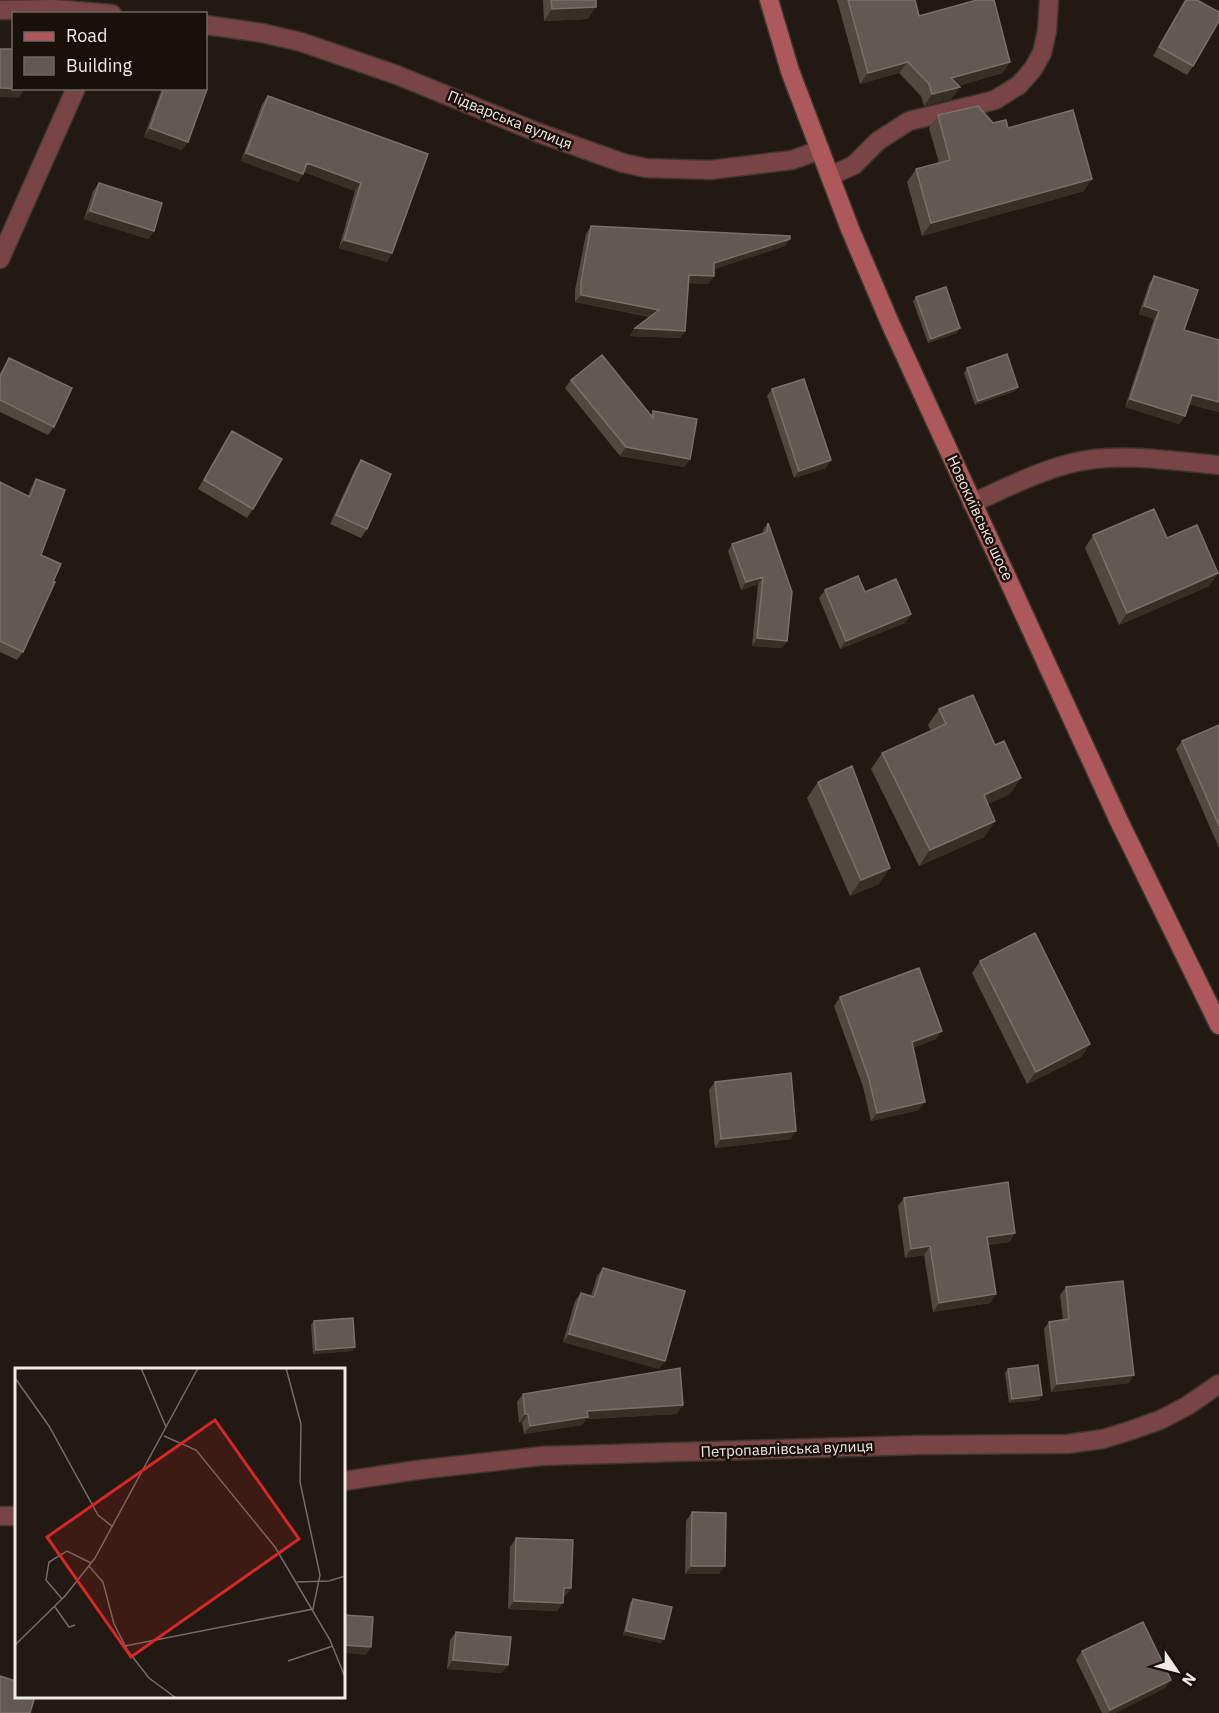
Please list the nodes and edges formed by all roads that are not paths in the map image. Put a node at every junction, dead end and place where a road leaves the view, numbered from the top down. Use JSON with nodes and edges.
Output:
{"nodes":[{"id":1,"x":769,"y":0,"type":"edge"},
{"id":2,"x":1049,"y":0,"type":"edge"},
{"id":3,"x":0,"y":10,"type":"edge"},
{"id":4,"x":92,"y":12,"type":"edge"},
{"id":5,"x":207,"y":25,"type":"edge"},
{"id":6,"x":75,"y":90,"type":"edge"},
{"id":7,"x":820,"y":150,"type":"junction"},
{"id":8,"x":830,"y":176,"type":"junction"},
{"id":9,"x":0,"y":259,"type":"edge"},
{"id":10,"x":1219,"y":465,"type":"edge"},
{"id":11,"x":972,"y":503,"type":"junction"},
{"id":12,"x":1219,"y":1025,"type":"edge"},
{"id":13,"x":1219,"y":1384,"type":"edge"},
{"id":14,"x":345,"y":1481,"type":"edge"}],
"edges":[{"from":1,"to":7,"type":"main road","name":"Новокиївське шосе"},
{"from":2,"to":8,"type":"street"},
{"from":3,"to":4,"type":"street"},
{"from":5,"to":7,"type":"street","name":"Підварська вулиця"},
{"from":6,"to":9,"type":"street"},
{"from":7,"to":8,"type":"main road","name":"Новокиївське шосе"},
{"from":8,"to":11,"type":"main road","name":"Новокиївське шосе"},
{"from":10,"to":11,"type":"street"},
{"from":11,"to":12,"type":"main road","name":"Новокиївське шосе"},
{"from":13,"to":14,"type":"street","name":"Петропавлівська вулиця"}]}
